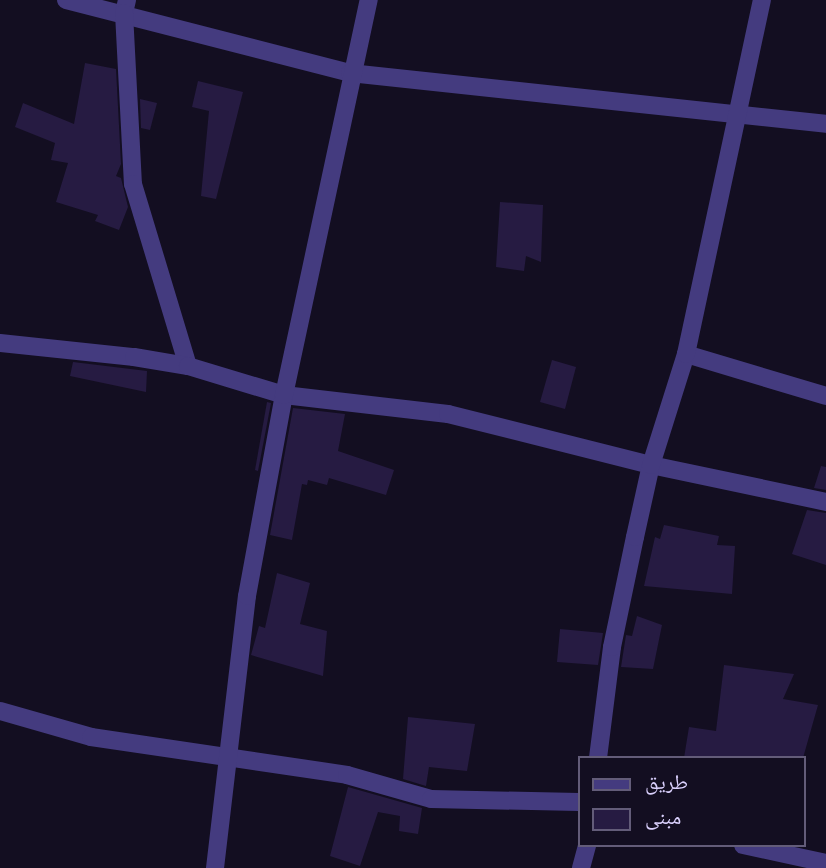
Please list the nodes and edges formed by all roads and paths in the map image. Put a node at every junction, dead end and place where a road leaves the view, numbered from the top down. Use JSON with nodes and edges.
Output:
{"nodes":[{"id":1,"x":66,"y":0,"type":"edge"},
{"id":2,"x":369,"y":0,"type":"edge"},
{"id":3,"x":762,"y":0,"type":"edge"},
{"id":4,"x":126,"y":6,"type":"edge"},
{"id":5,"x":350,"y":73,"type":"junction"},
{"id":6,"x":740,"y":114,"type":"junction"},
{"id":7,"x":826,"y":124,"type":"edge"},
{"id":8,"x":0,"y":343,"type":"edge"},
{"id":9,"x":686,"y":354,"type":"junction"},
{"id":10,"x":188,"y":366,"type":"junction"},
{"id":11,"x":284,"y":395,"type":"junction"},
{"id":12,"x":826,"y":396,"type":"edge"},
{"id":13,"x":651,"y":465,"type":"junction"},
{"id":14,"x":826,"y":502,"type":"edge"},
{"id":15,"x":0,"y":711,"type":"edge"},
{"id":16,"x":598,"y":756,"type":"edge"},
{"id":17,"x":230,"y":760,"type":"junction"},
{"id":18,"x":578,"y":802,"type":"edge"},
{"id":19,"x":586,"y":847,"type":"edge"},
{"id":20,"x":752,"y":847,"type":"edge"},
{"id":21,"x":826,"y":863,"type":"edge"},
{"id":22,"x":215,"y":868,"type":"edge"},
{"id":23,"x":581,"y":868,"type":"edge"}],
"edges":[{"from":1,"to":4,"type":"street"},
{"from":2,"to":5,"type":"street"},
{"from":3,"to":6,"type":"street"},
{"from":4,"to":5,"type":"street"},
{"from":4,"to":10,"type":"street"},
{"from":5,"to":6,"type":"street"},
{"from":5,"to":11,"type":"street"},
{"from":6,"to":7,"type":"street"},
{"from":6,"to":9,"type":"street"},
{"from":8,"to":10,"type":"street"},
{"from":9,"to":12,"type":"street"},
{"from":9,"to":13,"type":"street"},
{"from":10,"to":11,"type":"street"},
{"from":11,"to":13,"type":"street"},
{"from":11,"to":17,"type":"street"},
{"from":13,"to":14,"type":"street"},
{"from":13,"to":16,"type":"street"},
{"from":15,"to":17,"type":"street"},
{"from":17,"to":18,"type":"street"},
{"from":17,"to":22,"type":"street"},
{"from":19,"to":23,"type":"street"},
{"from":20,"to":21,"type":"street"}]}
